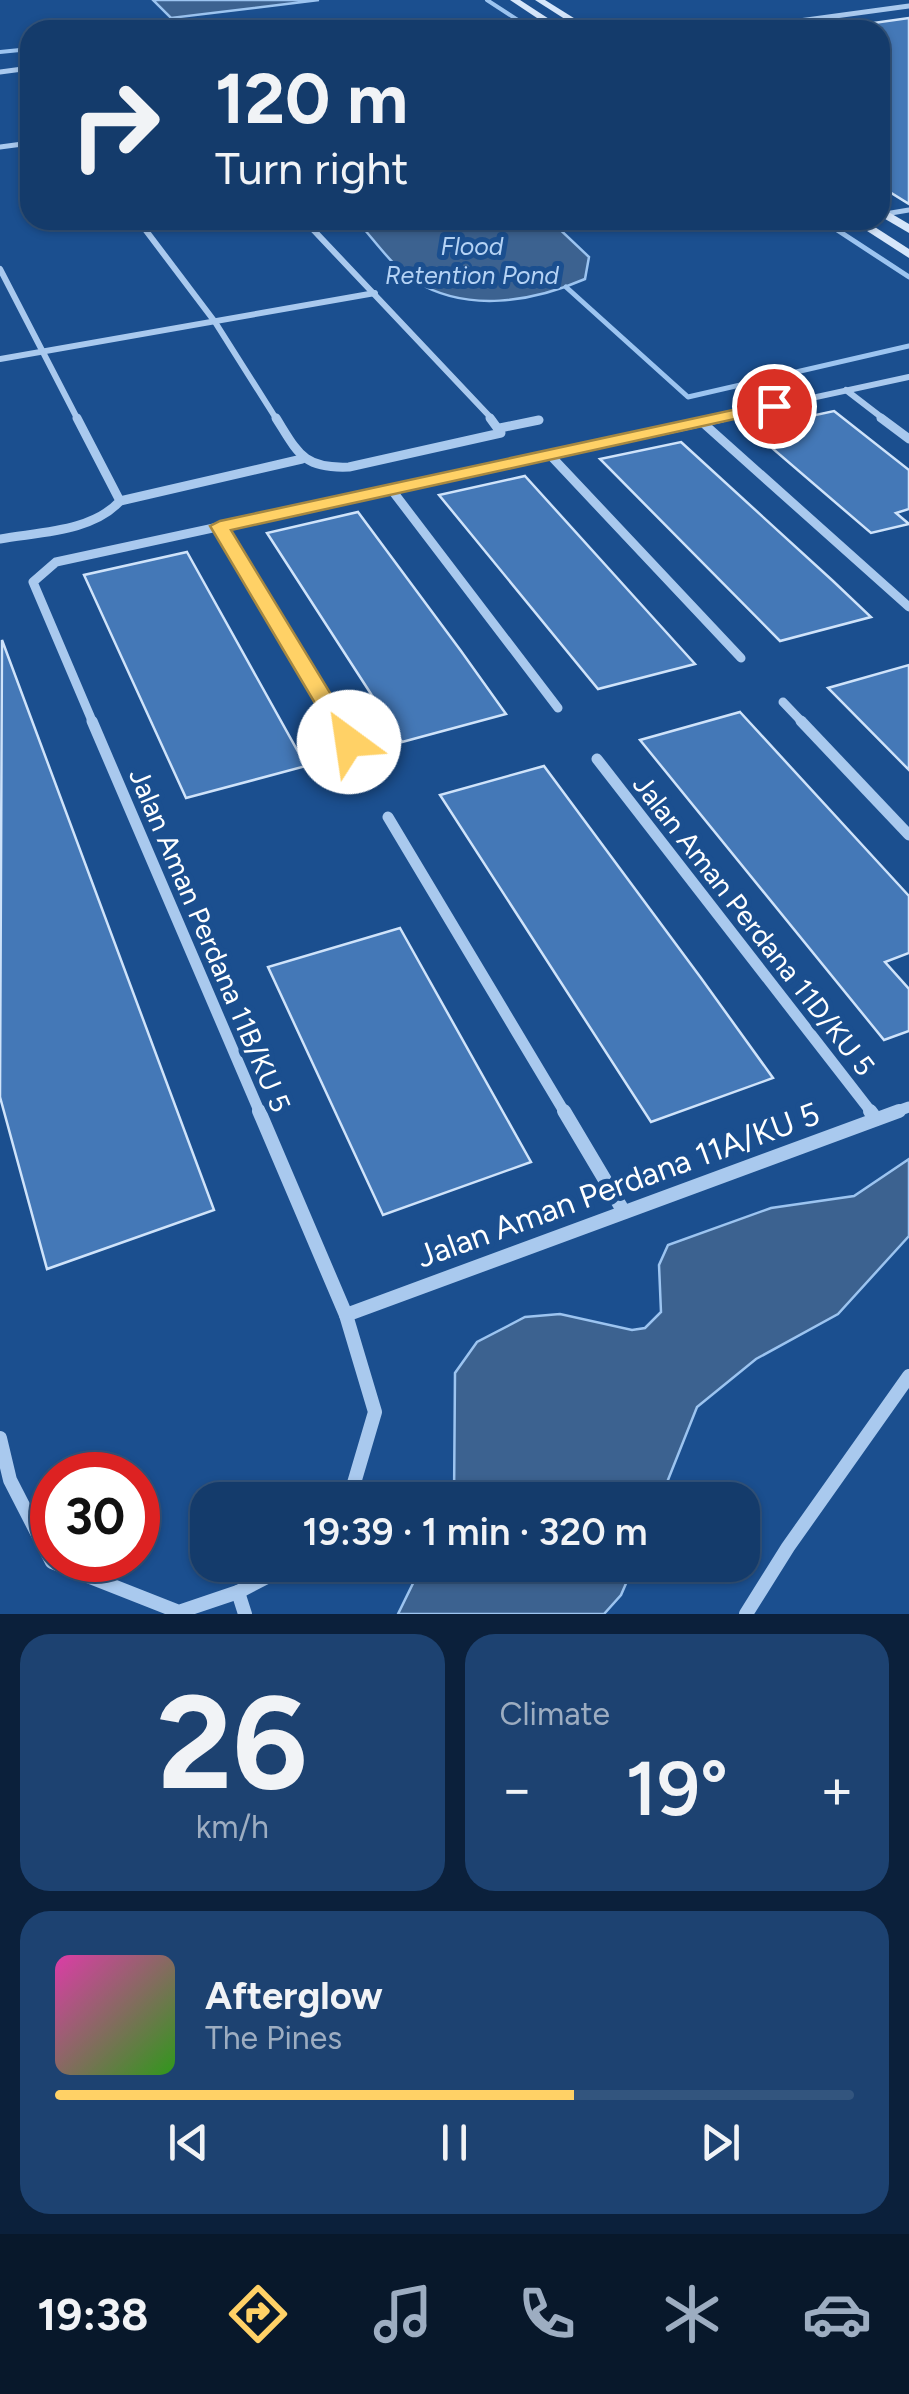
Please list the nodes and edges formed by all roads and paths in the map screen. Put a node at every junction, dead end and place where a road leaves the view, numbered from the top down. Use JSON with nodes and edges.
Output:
{"nodes":[{"id":1,"x":514,"y":0,"type":"edge"},
{"id":2,"x":539,"y":0,"type":"edge"},
{"id":3,"x":909,"y":6,"type":"edge"},
{"id":4,"x":545,"y":20,"type":"edge"},
{"id":5,"x":572,"y":20,"type":"edge"},
{"id":6,"x":806,"y":20,"type":"edge"},
{"id":7,"x":146,"y":230,"type":"edge"},
{"id":8,"x":313,"y":230,"type":"edge"},
{"id":9,"x":872,"y":230,"type":"edge"},
{"id":10,"x":909,"y":254,"type":"edge"},
{"id":11,"x":0,"y":269,"type":"edge"},
{"id":12,"x":374,"y":294,"type":"junction"},
{"id":13,"x":216,"y":322,"type":"junction"},
{"id":14,"x":45,"y":351,"type":"junction"},
{"id":15,"x":0,"y":359,"type":"edge"},
{"id":16,"x":909,"y":376,"type":"edge"},
{"id":17,"x":846,"y":390,"type":"junction"},
{"id":18,"x":539,"y":420,"type":"dead end"},
{"id":19,"x":702,"y":422,"type":"junction"},
{"id":20,"x":500,"y":428,"type":"junction"},
{"id":21,"x":909,"y":439,"type":"edge"},
{"id":22,"x":550,"y":454,"type":"junction"},
{"id":23,"x":302,"y":459,"type":"junction"},
{"id":24,"x":391,"y":489,"type":"junction"},
{"id":25,"x":120,"y":501,"type":"junction"},
{"id":26,"x":220,"y":526,"type":"junction"},
{"id":27,"x":0,"y":540,"type":"edge"},
{"id":28,"x":909,"y":607,"type":"edge"},
{"id":29,"x":740,"y":658,"type":"dead end"},
{"id":30,"x":783,"y":702,"type":"dead end"},
{"id":31,"x":558,"y":708,"type":"dead end"},
{"id":32,"x":349,"y":742,"type":"dead end"},
{"id":33,"x":597,"y":759,"type":"dead end"},
{"id":34,"x":388,"y":817,"type":"dead end"},
{"id":35,"x":909,"y":835,"type":"edge"},
{"id":36,"x":909,"y":1107,"type":"edge"},
{"id":37,"x":876,"y":1119,"type":"junction"},
{"id":38,"x":624,"y":1212,"type":"junction"},
{"id":39,"x":346,"y":1315,"type":"junction"},
{"id":40,"x":909,"y":1376,"type":"edge"},
{"id":41,"x":0,"y":1438,"type":"edge"},
{"id":42,"x":5,"y":1482,"type":"edge"},
{"id":43,"x":354,"y":1482,"type":"edge"},
{"id":44,"x":257,"y":1582,"type":"edge"},
{"id":45,"x":238,"y":1592,"type":"junction"},
{"id":46,"x":245,"y":1614,"type":"edge"},
{"id":47,"x":746,"y":1614,"type":"edge"}],
"edges":[{"from":1,"to":4,"type":"street"},
{"from":2,"to":5,"type":"street"},
{"from":3,"to":6,"type":"street"},
{"from":7,"to":13,"type":"street"},
{"from":8,"to":12,"type":"street"},
{"from":9,"to":10,"type":"street"},
{"from":11,"to":14,"type":"street"},
{"from":12,"to":13,"type":"street"},
{"from":12,"to":20,"type":"street"},
{"from":13,"to":14,"type":"street"},
{"from":13,"to":23,"type":"street"},
{"from":14,"to":15,"type":"street"},
{"from":14,"to":25,"type":"street"},
{"from":16,"to":17,"type":"street"},
{"from":17,"to":19,"type":"street"},
{"from":17,"to":21,"type":"street"},
{"from":18,"to":20,"type":"street"},
{"from":19,"to":22,"type":"street"},
{"from":19,"to":28,"type":"street"},
{"from":20,"to":23,"type":"street"},
{"from":22,"to":24,"type":"street"},
{"from":22,"to":29,"type":"street"},
{"from":23,"to":25,"type":"street"},
{"from":24,"to":26,"type":"street"},
{"from":24,"to":31,"type":"street"},
{"from":25,"to":27,"type":"street"},
{"from":26,"to":32,"type":"street"},
{"from":26,"to":39,"type":"street","name":"Jalan Aman Perdana 11B/KU 5"},
{"from":30,"to":35,"type":"street"},
{"from":33,"to":37,"type":"street","name":"Jalan Aman Perdana 11D/KU 5"},
{"from":34,"to":38,"type":"street"},
{"from":36,"to":37,"type":"street","name":"Jalan Aman Perdana 11A/KU 5"},
{"from":37,"to":38,"type":"street","name":"Jalan Aman Perdana 11A/KU 5"},
{"from":38,"to":39,"type":"street","name":"Jalan Aman Perdana 11A/KU 5"},
{"from":39,"to":43,"type":"street","name":"Jalan Aman Perdana 11B/KU 5"},
{"from":40,"to":47,"type":"street"},
{"from":41,"to":42,"type":"street"},
{"from":42,"to":45,"type":"street"},
{"from":44,"to":45,"type":"street"},
{"from":45,"to":46,"type":"street"}]}
